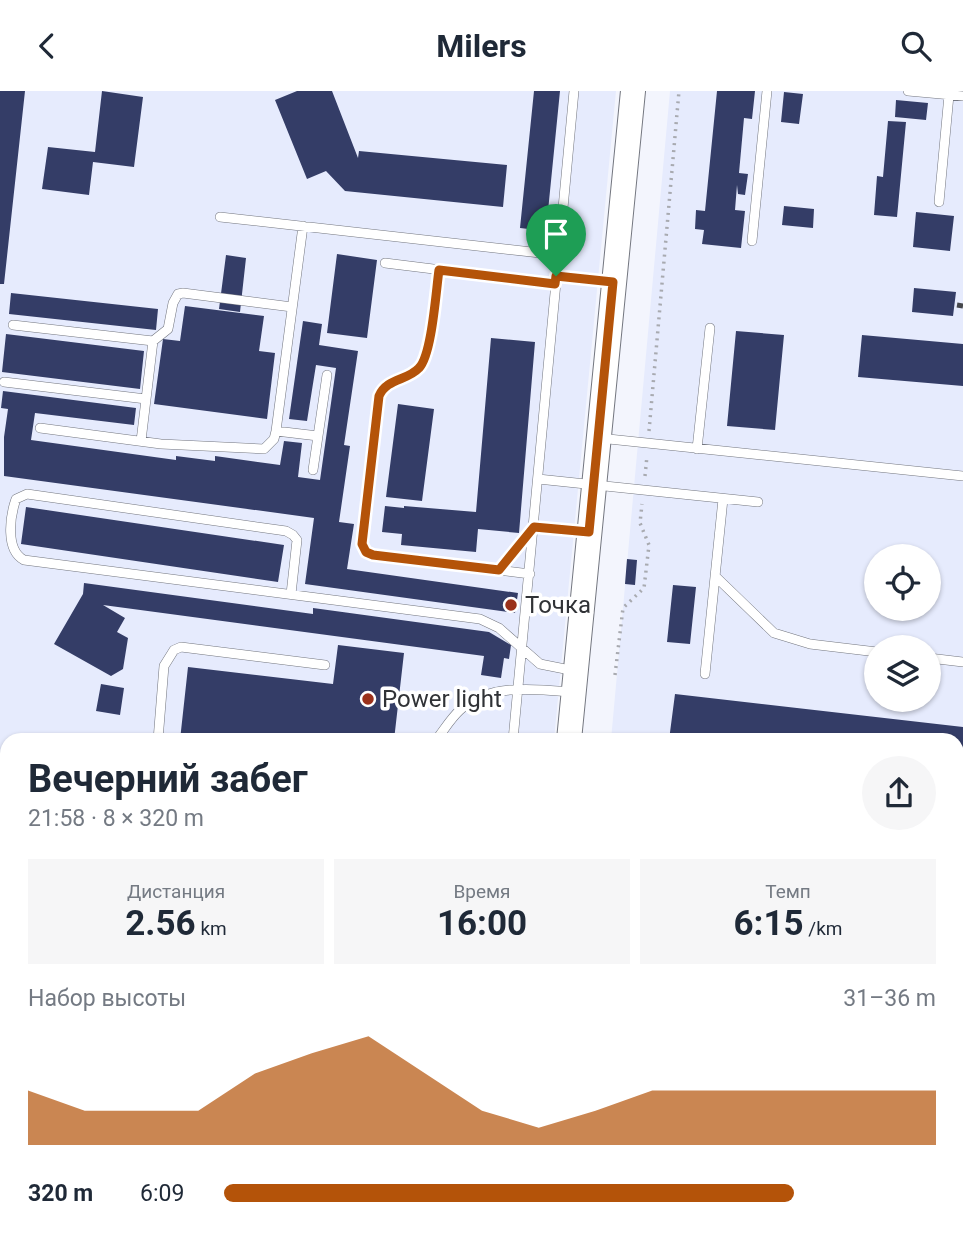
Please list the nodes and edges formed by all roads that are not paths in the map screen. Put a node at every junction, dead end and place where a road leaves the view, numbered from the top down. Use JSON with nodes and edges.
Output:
{"nodes":[{"id":1,"x":575,"y":91,"type":"edge"},
{"id":2,"x":633,"y":91,"type":"edge"},
{"id":3,"x":767,"y":91,"type":"edge"},
{"id":4,"x":908,"y":91,"type":"edge"},
{"id":5,"x":949,"y":95,"type":"junction"},
{"id":6,"x":963,"y":96,"type":"edge"},
{"id":7,"x":939,"y":202,"type":"dead end"},
{"id":8,"x":220,"y":217,"type":"dead end"},
{"id":9,"x":303,"y":226,"type":"junction"},
{"id":10,"x":752,"y":241,"type":"dead end"},
{"id":11,"x":558,"y":255,"type":"junction"},
{"id":12,"x":385,"y":263,"type":"dead end"},
{"id":13,"x":439,"y":270,"type":"junction"},
{"id":14,"x":556,"y":280,"type":"junction"},
{"id":15,"x":613,"y":282,"type":"junction"},
{"id":16,"x":292,"y":307,"type":"junction"},
{"id":17,"x":13,"y":325,"type":"dead end"},
{"id":18,"x":709,"y":328,"type":"dead end"},
{"id":19,"x":153,"y":341,"type":"junction"},
{"id":20,"x":327,"y":375,"type":"dead end"},
{"id":21,"x":4,"y":382,"type":"dead end"},
{"id":22,"x":146,"y":399,"type":"junction"},
{"id":23,"x":40,"y":428,"type":"dead end"},
{"id":24,"x":276,"y":431,"type":"junction"},
{"id":25,"x":318,"y":436,"type":"junction"},
{"id":26,"x":598,"y":438,"type":"junction"},
{"id":27,"x":141,"y":441,"type":"junction"},
{"id":28,"x":697,"y":449,"type":"junction"},
{"id":29,"x":313,"y":470,"type":"dead end"},
{"id":30,"x":963,"y":476,"type":"edge"},
{"id":31,"x":538,"y":479,"type":"junction"},
{"id":32,"x":594,"y":485,"type":"junction"},
{"id":33,"x":723,"y":499,"type":"junction"},
{"id":34,"x":758,"y":502,"type":"dead end"},
{"id":35,"x":534,"y":527,"type":"junction"},
{"id":36,"x":589,"y":532,"type":"junction"},
{"id":37,"x":499,"y":570,"type":"junction"},
{"id":38,"x":530,"y":574,"type":"junction"},
{"id":39,"x":715,"y":576,"type":"junction"},
{"id":40,"x":290,"y":594,"type":"junction"},
{"id":41,"x":523,"y":648,"type":"junction"},
{"id":42,"x":864,"y":650,"type":"edge"},
{"id":43,"x":941,"y":659,"type":"edge"},
{"id":44,"x":963,"y":662,"type":"edge"},
{"id":45,"x":325,"y":665,"type":"dead end"},
{"id":46,"x":705,"y":674,"type":"dead end"},
{"id":47,"x":575,"y":681,"type":"junction"},
{"id":48,"x":518,"y":690,"type":"junction"},
{"id":49,"x":159,"y":733,"type":"edge"},
{"id":50,"x":441,"y":733,"type":"edge"},
{"id":51,"x":514,"y":733,"type":"edge"},
{"id":52,"x":570,"y":733,"type":"edge"}],
"edges":[{"from":1,"to":11,"type":"lane"},
{"from":2,"to":15,"type":"main road"},
{"from":3,"to":10,"type":"lane"},
{"from":4,"to":5,"type":"lane"},
{"from":5,"to":6,"type":"lane"},
{"from":5,"to":7,"type":"lane"},
{"from":8,"to":9,"type":"lane"},
{"from":9,"to":11,"type":"lane"},
{"from":9,"to":16,"type":"lane"},
{"from":11,"to":14,"type":"lane"},
{"from":12,"to":13,"type":"lane"},
{"from":13,"to":14,"type":"lane"},
{"from":13,"to":37,"type":"lane"},
{"from":14,"to":15,"type":"lane"},
{"from":14,"to":31,"type":"lane"},
{"from":15,"to":26,"type":"main road"},
{"from":16,"to":19,"type":"lane"},
{"from":16,"to":24,"type":"lane"},
{"from":17,"to":19,"type":"lane"},
{"from":18,"to":28,"type":"lane"},
{"from":19,"to":22,"type":"lane"},
{"from":20,"to":25,"type":"lane"},
{"from":21,"to":22,"type":"lane"},
{"from":22,"to":27,"type":"lane"},
{"from":23,"to":27,"type":"lane"},
{"from":24,"to":25,"type":"lane"},
{"from":24,"to":27,"type":"lane"},
{"from":25,"to":29,"type":"lane"},
{"from":26,"to":28,"type":"lane"},
{"from":26,"to":32,"type":"main road"},
{"from":28,"to":30,"type":"lane"},
{"from":31,"to":32,"type":"lane"},
{"from":31,"to":35,"type":"lane"},
{"from":32,"to":33,"type":"lane"},
{"from":32,"to":36,"type":"main road"},
{"from":33,"to":34,"type":"lane"},
{"from":33,"to":39,"type":"lane"},
{"from":35,"to":36,"type":"lane"},
{"from":35,"to":37,"type":"lane"},
{"from":35,"to":38,"type":"lane"},
{"from":36,"to":47,"type":"main road"},
{"from":37,"to":38,"type":"lane"},
{"from":38,"to":41,"type":"lane"},
{"from":39,"to":42,"type":"lane"},
{"from":39,"to":46,"type":"lane"},
{"from":40,"to":40,"type":"lane"},
{"from":40,"to":41,"type":"lane"},
{"from":41,"to":47,"type":"lane"},
{"from":41,"to":48,"type":"lane"},
{"from":43,"to":44,"type":"lane"},
{"from":45,"to":49,"type":"lane"},
{"from":47,"to":48,"type":"lane"},
{"from":47,"to":52,"type":"main road"},
{"from":48,"to":50,"type":"lane"},
{"from":48,"to":51,"type":"lane"}]}
